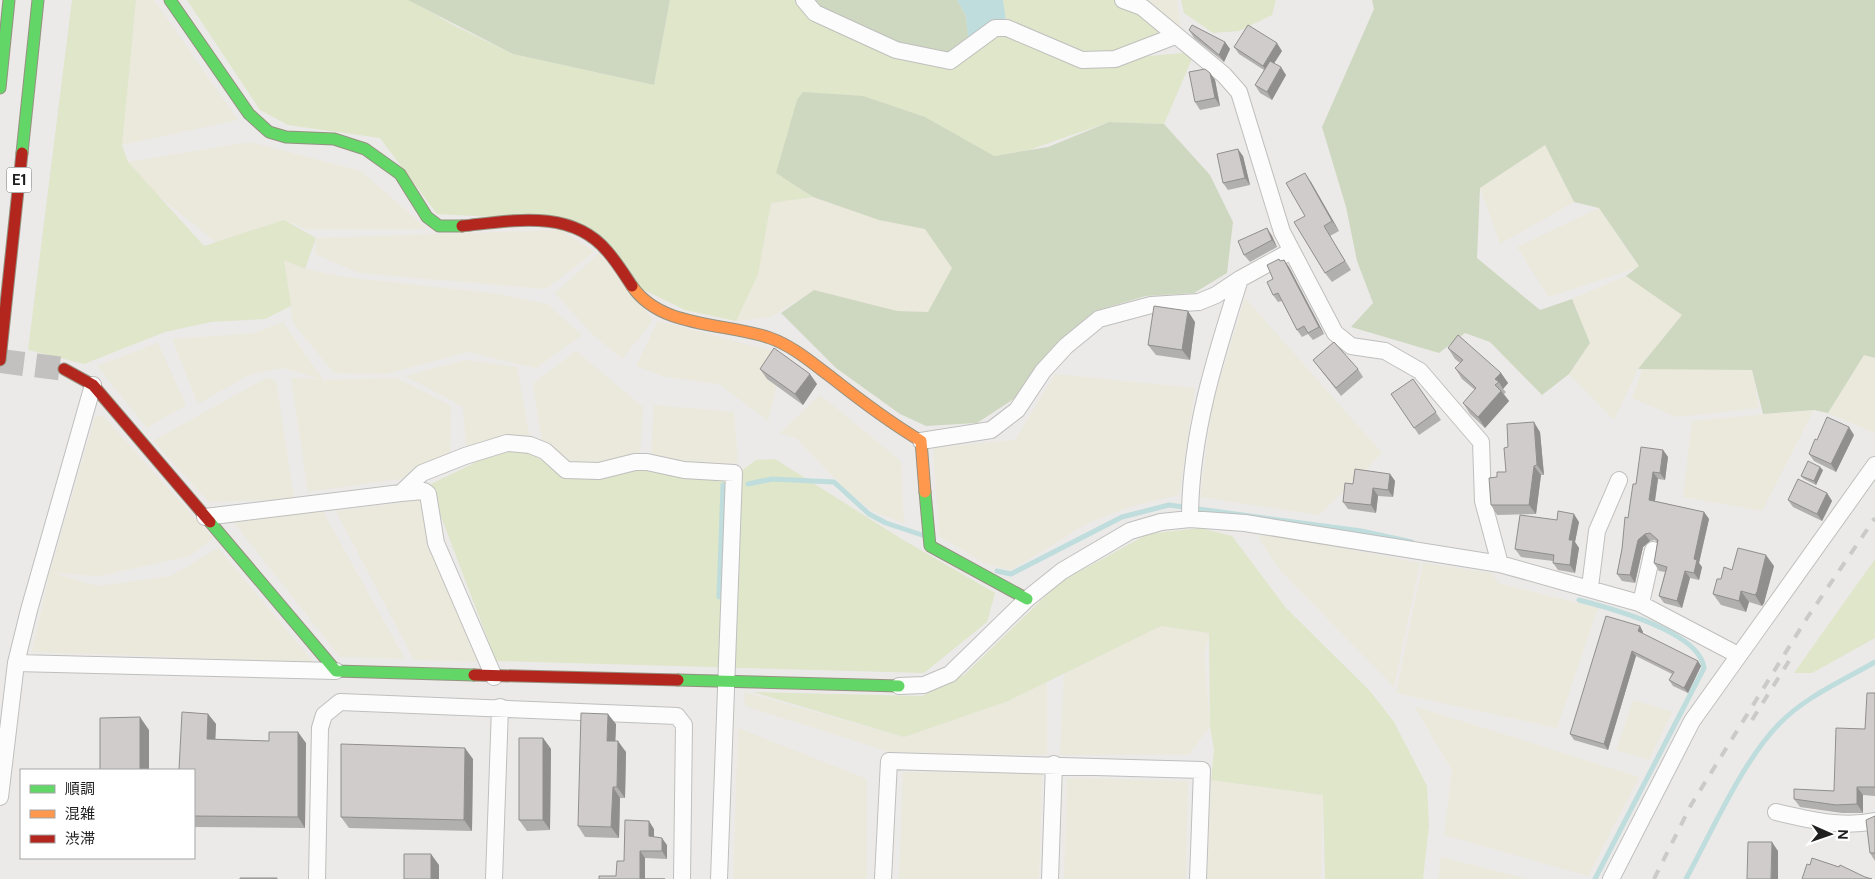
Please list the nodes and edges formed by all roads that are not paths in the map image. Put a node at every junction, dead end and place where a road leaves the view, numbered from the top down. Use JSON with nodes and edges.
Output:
{"nodes":[{"id":1,"x":9,"y":0,"type":"edge"},
{"id":2,"x":38,"y":0,"type":"edge"},
{"id":3,"x":170,"y":0,"type":"edge"},
{"id":4,"x":804,"y":0,"type":"edge"},
{"id":5,"x":1123,"y":0,"type":"edge"},
{"id":6,"x":1175,"y":36,"type":"junction"},
{"id":7,"x":0,"y":88,"type":"edge"},
{"id":8,"x":1291,"y":251,"type":"junction"},
{"id":9,"x":1240,"y":279,"type":"junction"},
{"id":10,"x":0,"y":360,"type":"edge"},
{"id":11,"x":64,"y":369,"type":"tunnel mouth"},
{"id":12,"x":93,"y":384,"type":"junction"},
{"id":13,"x":921,"y":441,"type":"junction"},
{"id":14,"x":1875,"y":465,"type":"edge"},
{"id":15,"x":1619,"y":480,"type":"dead end"},
{"id":16,"x":401,"y":493,"type":"junction"},
{"id":17,"x":205,"y":517,"type":"junction"},
{"id":18,"x":1190,"y":518,"type":"junction"},
{"id":19,"x":1653,"y":550,"type":"dead end"},
{"id":20,"x":1499,"y":559,"type":"junction"},
{"id":21,"x":1590,"y":587,"type":"junction"},
{"id":22,"x":1027,"y":599,"type":"junction"},
{"id":23,"x":1640,"y":604,"type":"junction"},
{"id":24,"x":1738,"y":655,"type":"junction"},
{"id":25,"x":16,"y":663,"type":"junction"},
{"id":26,"x":336,"y":671,"type":"junction"},
{"id":27,"x":494,"y":676,"type":"junction"},
{"id":28,"x":725,"y":682,"type":"junction"},
{"id":29,"x":899,"y":686,"type":"joint"},
{"id":30,"x":500,"y":707,"type":"junction"},
{"id":31,"x":1054,"y":764,"type":"junction"},
{"id":32,"x":0,"y":797,"type":"edge"},
{"id":33,"x":1776,"y":812,"type":"dead end"},
{"id":34,"x":1875,"y":821,"type":"edge"},
{"id":35,"x":318,"y":879,"type":"edge"},
{"id":36,"x":494,"y":879,"type":"edge"},
{"id":37,"x":682,"y":879,"type":"edge"},
{"id":38,"x":719,"y":879,"type":"edge"},
{"id":39,"x":883,"y":879,"type":"edge"},
{"id":40,"x":1050,"y":879,"type":"edge"},
{"id":41,"x":1198,"y":879,"type":"edge"},
{"id":42,"x":1611,"y":879,"type":"edge"}],
"edges":[{"from":1,"to":7,"type":"main road"},
{"from":2,"to":10,"type":"main road","number":"E1"},
{"from":3,"to":13,"type":"main road"},
{"from":4,"to":6,"type":"street"},
{"from":5,"to":6,"type":"street"},
{"from":6,"to":8,"type":"street"},
{"from":8,"to":9,"type":"street"},
{"from":8,"to":20,"type":"street"},
{"from":9,"to":13,"type":"street"},
{"from":9,"to":18,"type":"street"},
{"from":11,"to":12,"type":"main road"},
{"from":12,"to":17,"type":"main road"},
{"from":12,"to":25,"type":"street"},
{"from":13,"to":22,"type":"main road"},
{"from":14,"to":24,"type":"street"},
{"from":15,"to":21,"type":"street"},
{"from":16,"to":17,"type":"street"},
{"from":16,"to":27,"type":"street"},
{"from":16,"to":28,"type":"street"},
{"from":17,"to":26,"type":"main road"},
{"from":18,"to":20,"type":"street"},
{"from":18,"to":22,"type":"street"},
{"from":19,"to":23,"type":"street"},
{"from":20,"to":21,"type":"street"},
{"from":21,"to":23,"type":"street"},
{"from":22,"to":29,"type":"street"},
{"from":23,"to":24,"type":"street"},
{"from":24,"to":42,"type":"street"},
{"from":25,"to":26,"type":"street"},
{"from":25,"to":32,"type":"street"},
{"from":26,"to":27,"type":"main road"},
{"from":27,"to":28,"type":"main road"},
{"from":28,"to":29,"type":"main road"},
{"from":28,"to":38,"type":"street"},
{"from":30,"to":35,"type":"street"},
{"from":30,"to":36,"type":"street"},
{"from":30,"to":37,"type":"street"},
{"from":31,"to":39,"type":"street"},
{"from":31,"to":40,"type":"street"},
{"from":31,"to":41,"type":"street"},
{"from":33,"to":34,"type":"street"}]}
